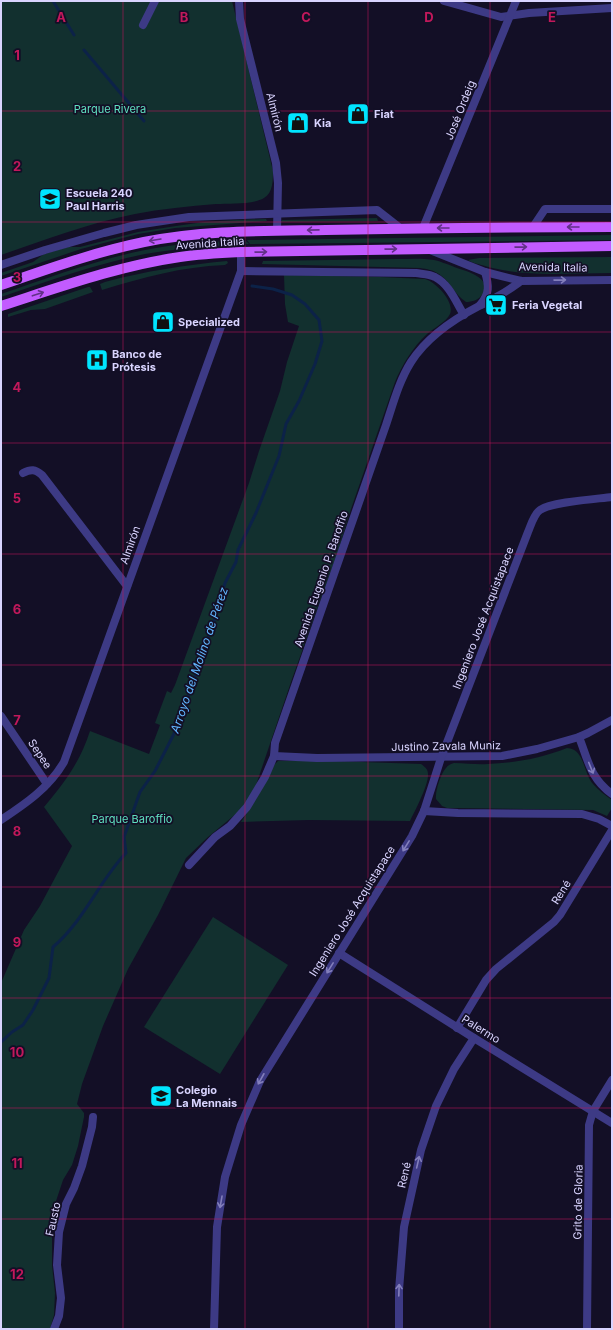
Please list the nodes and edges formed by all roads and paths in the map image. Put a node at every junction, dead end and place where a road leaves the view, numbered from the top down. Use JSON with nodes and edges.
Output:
{"nodes":[{"id":1,"x":155,"y":1,"type":"edge"},
{"id":2,"x":239,"y":1,"type":"edge"},
{"id":3,"x":444,"y":1,"type":"edge"},
{"id":4,"x":516,"y":1,"type":"edge"},
{"id":5,"x":612,"y":8,"type":"edge"},
{"id":6,"x":510,"y":16,"type":"junction"},
{"id":7,"x":143,"y":25,"type":"dead end"},
{"id":8,"x":612,"y":209,"type":"edge"},
{"id":9,"x":277,"y":214,"type":"junction"},
{"id":10,"x":533,"y":227,"type":"junction"},
{"id":11,"x":612,"y":227,"type":"edge"},
{"id":12,"x":400,"y":228,"type":"junction"},
{"id":13,"x":423,"y":228,"type":"junction"},
{"id":14,"x":277,"y":231,"type":"junction"},
{"id":15,"x":612,"y":246,"type":"edge"},
{"id":16,"x":427,"y":248,"type":"junction"},
{"id":17,"x":241,"y":252,"type":"junction"},
{"id":18,"x":1,"y":265,"type":"edge"},
{"id":19,"x":241,"y":271,"type":"junction"},
{"id":20,"x":485,"y":272,"type":"junction"},
{"id":21,"x":612,"y":280,"type":"edge"},
{"id":22,"x":521,"y":281,"type":"junction"},
{"id":23,"x":1,"y":285,"type":"edge"},
{"id":24,"x":1,"y":306,"type":"edge"},
{"id":25,"x":478,"y":307,"type":"junction"},
{"id":26,"x":464,"y":315,"type":"junction"},
{"id":27,"x":23,"y":473,"type":"dead end"},
{"id":28,"x":612,"y":497,"type":"edge"},
{"id":29,"x":127,"y":586,"type":"junction"},
{"id":30,"x":1,"y":716,"type":"edge"},
{"id":31,"x":612,"y":720,"type":"edge"},
{"id":32,"x":579,"y":736,"type":"junction"},
{"id":33,"x":274,"y":756,"type":"junction"},
{"id":34,"x":441,"y":758,"type":"junction"},
{"id":35,"x":47,"y":784,"type":"junction"},
{"id":36,"x":612,"y":794,"type":"edge"},
{"id":37,"x":424,"y":811,"type":"junction"},
{"id":38,"x":1,"y":820,"type":"edge"},
{"id":39,"x":612,"y":826,"type":"edge"},
{"id":40,"x":612,"y":830,"type":"edge"},
{"id":41,"x":189,"y":865,"type":"dead end"},
{"id":42,"x":339,"y":953,"type":"junction"},
{"id":43,"x":457,"y":1028,"type":"junction"},
{"id":44,"x":474,"y":1038,"type":"junction"},
{"id":45,"x":612,"y":1080,"type":"edge"},
{"id":46,"x":593,"y":1111,"type":"junction"},
{"id":47,"x":93,"y":1117,"type":"dead end"},
{"id":48,"x":612,"y":1123,"type":"edge"},
{"id":49,"x":54,"y":1329,"type":"edge"},
{"id":50,"x":214,"y":1329,"type":"edge"},
{"id":51,"x":399,"y":1329,"type":"edge"},
{"id":52,"x":587,"y":1329,"type":"edge"}],
"edges":[{"from":1,"to":7,"type":"street"},
{"from":2,"to":9,"type":"street","name":"Almirón"},
{"from":3,"to":6,"type":"street"},
{"from":4,"to":6,"type":"street","name":"José Ordeig"},
{"from":5,"to":6,"type":"street"},
{"from":6,"to":13,"type":"street","name":"José Ordeig"},
{"from":8,"to":10,"type":"street"},
{"from":9,"to":12,"type":"street"},
{"from":9,"to":14,"type":"street","name":"Almirón"},
{"from":9,"to":18,"type":"street"},
{"from":11,"to":10,"type":"main road","name":"Avenida Italia","one_way":true},
{"from":10,"to":13,"type":"main road","name":"Avenida Italia","one_way":true},
{"from":12,"to":13,"type":"main road","name":"Avenida Italia"},
{"from":12,"to":14,"type":"main road","name":"Avenida Italia","one_way":true},
{"from":14,"to":23,"type":"main road","name":"Avenida Italia","one_way":true},
{"from":16,"to":15,"type":"main road","name":"Avenida Italia","one_way":true},
{"from":17,"to":16,"type":"main road","name":"Avenida Italia","one_way":true},
{"from":16,"to":20,"type":"street","name":"Avenida Italia"},
{"from":17,"to":19,"type":"street","name":"Almirón"},
{"from":24,"to":17,"type":"main road","name":"Avenida Italia","one_way":true},
{"from":19,"to":26,"type":"street"},
{"from":19,"to":29,"type":"street","name":"Almirón"},
{"from":20,"to":22,"type":"street","name":"Avenida Italia"},
{"from":20,"to":25,"type":"street","name":"Avenida Eugenio P. Baroffio"},
{"from":22,"to":21,"type":"street","name":"Avenida Italia","one_way":true},
{"from":22,"to":25,"type":"street","name":"Avenida Eugenio P. Baroffio"},
{"from":25,"to":26,"type":"street","name":"Avenida Eugenio P. Baroffio"},
{"from":26,"to":33,"type":"street","name":"Avenida Eugenio P. Baroffio"},
{"from":27,"to":29,"type":"street"},
{"from":28,"to":34,"type":"street","name":"Ingeniero José Acquistapace"},
{"from":29,"to":35,"type":"street","name":"Almirón"},
{"from":30,"to":35,"type":"street","name":"Sepee"},
{"from":31,"to":32,"type":"street","name":"Justino Zavala Muniz"},
{"from":32,"to":34,"type":"street","name":"Justino Zavala Muniz"},
{"from":32,"to":36,"type":"street","one_way":true},
{"from":33,"to":34,"type":"street","name":"Justino Zavala Muniz"},
{"from":33,"to":41,"type":"street","name":"Avenida Eugenio P. Baroffio"},
{"from":34,"to":37,"type":"street","name":"Ingeniero José Acquistapace"},
{"from":35,"to":38,"type":"street","name":"Almirón"},
{"from":37,"to":39,"type":"street"},
{"from":37,"to":42,"type":"street","name":"Ingeniero José Acquistapace","one_way":true},
{"from":40,"to":43,"type":"street","name":"René"},
{"from":42,"to":43,"type":"street","name":"Palermo"},
{"from":42,"to":50,"type":"street","name":"Ingeniero José Acquistapace","one_way":true},
{"from":43,"to":44,"type":"street","name":"Palermo"},
{"from":44,"to":46,"type":"street","name":"Palermo"},
{"from":51,"to":44,"type":"street","name":"René","one_way":true},
{"from":45,"to":46,"type":"street","name":"Grito de Gloria"},
{"from":46,"to":48,"type":"street","name":"Palermo"},
{"from":46,"to":52,"type":"street","name":"Grito de Gloria"},
{"from":47,"to":49,"type":"street","name":"Fausto"}]}
